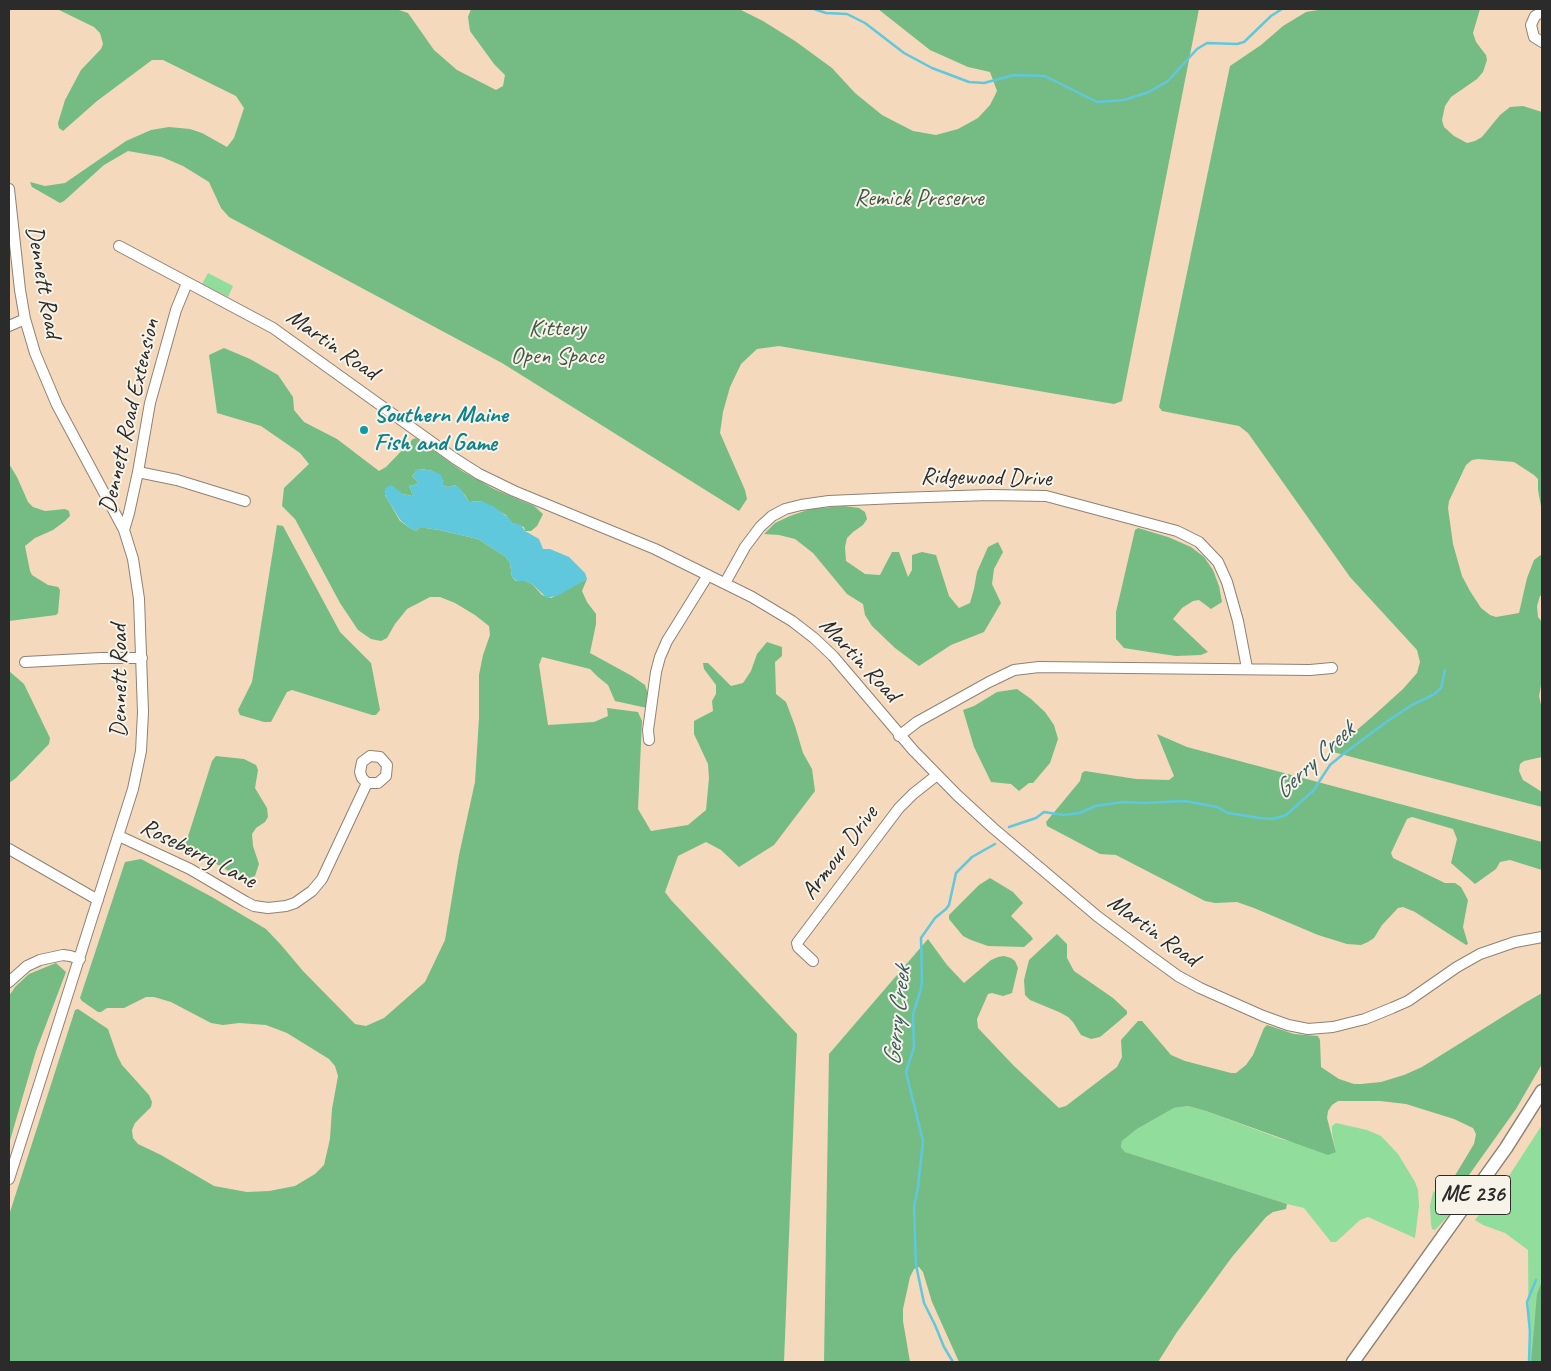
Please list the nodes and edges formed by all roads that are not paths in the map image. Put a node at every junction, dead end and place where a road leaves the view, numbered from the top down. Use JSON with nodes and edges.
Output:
{"nodes":[{"id":1,"x":1542,"y":12,"type":"edge"},
{"id":2,"x":1542,"y":42,"type":"edge"},
{"id":3,"x":9,"y":189,"type":"edge"},
{"id":4,"x":119,"y":246,"type":"dead end"},
{"id":5,"x":187,"y":283,"type":"junction"},
{"id":6,"x":25,"y":319,"type":"junction"},
{"id":7,"x":9,"y":326,"type":"edge"},
{"id":8,"x":138,"y":472,"type":"junction"},
{"id":9,"x":245,"y":501,"type":"dead end"},
{"id":10,"x":124,"y":530,"type":"junction"},
{"id":11,"x":708,"y":574,"type":"junction"},
{"id":12,"x":725,"y":583,"type":"junction"},
{"id":13,"x":142,"y":658,"type":"junction"},
{"id":14,"x":25,"y":662,"type":"dead end"},
{"id":15,"x":1247,"y":668,"type":"junction"},
{"id":16,"x":1332,"y":668,"type":"dead end"},
{"id":17,"x":900,"y":736,"type":"junction"},
{"id":18,"x":649,"y":740,"type":"dead end"},
{"id":19,"x":937,"y":775,"type":"junction"},
{"id":20,"x":367,"y":783,"type":"dead end"},
{"id":21,"x":119,"y":836,"type":"junction"},
{"id":22,"x":9,"y":849,"type":"edge"},
{"id":23,"x":98,"y":900,"type":"junction"},
{"id":24,"x":1542,"y":937,"type":"edge"},
{"id":25,"x":80,"y":959,"type":"junction"},
{"id":26,"x":814,"y":961,"type":"dead end"},
{"id":27,"x":9,"y":982,"type":"edge"},
{"id":28,"x":1542,"y":1091,"type":"edge"},
{"id":29,"x":9,"y":1179,"type":"edge"},
{"id":30,"x":1353,"y":1362,"type":"edge"}],
"edges":[{"from":1,"to":2,"type":"street"},
{"from":3,"to":6,"type":"street","name":"Dennett Road"},
{"from":4,"to":5,"type":"street","name":"Martin Road"},
{"from":5,"to":8,"type":"street","name":"Dennett Road Extension"},
{"from":5,"to":11,"type":"street","name":"Martin Road"},
{"from":6,"to":7,"type":"street"},
{"from":6,"to":10,"type":"street","name":"Dennett Road"},
{"from":8,"to":9,"type":"street"},
{"from":8,"to":10,"type":"street","name":"Dennett Road Extension"},
{"from":10,"to":13,"type":"street","name":"Dennett Road"},
{"from":11,"to":12,"type":"street","name":"Martin Road"},
{"from":11,"to":18,"type":"street"},
{"from":12,"to":15,"type":"street","name":"Ridgewood Drive"},
{"from":12,"to":17,"type":"street","name":"Martin Road"},
{"from":13,"to":14,"type":"street"},
{"from":13,"to":21,"type":"street","name":"Dennett Road"},
{"from":15,"to":16,"type":"street"},
{"from":15,"to":17,"type":"street"},
{"from":17,"to":19,"type":"street","name":"Martin Road"},
{"from":19,"to":24,"type":"street","name":"Martin Road"},
{"from":19,"to":26,"type":"street","name":"Armour Drive"},
{"from":20,"to":21,"type":"street","name":"Roseberry Lane"},
{"from":21,"to":23,"type":"street","name":"Dennett Road"},
{"from":22,"to":23,"type":"street"},
{"from":23,"to":25,"type":"street","name":"Dennett Road"},
{"from":25,"to":27,"type":"street"},
{"from":25,"to":29,"type":"street","name":"Dennett Road"},
{"from":28,"to":30,"type":"main road","number":"ME 236"}]}
